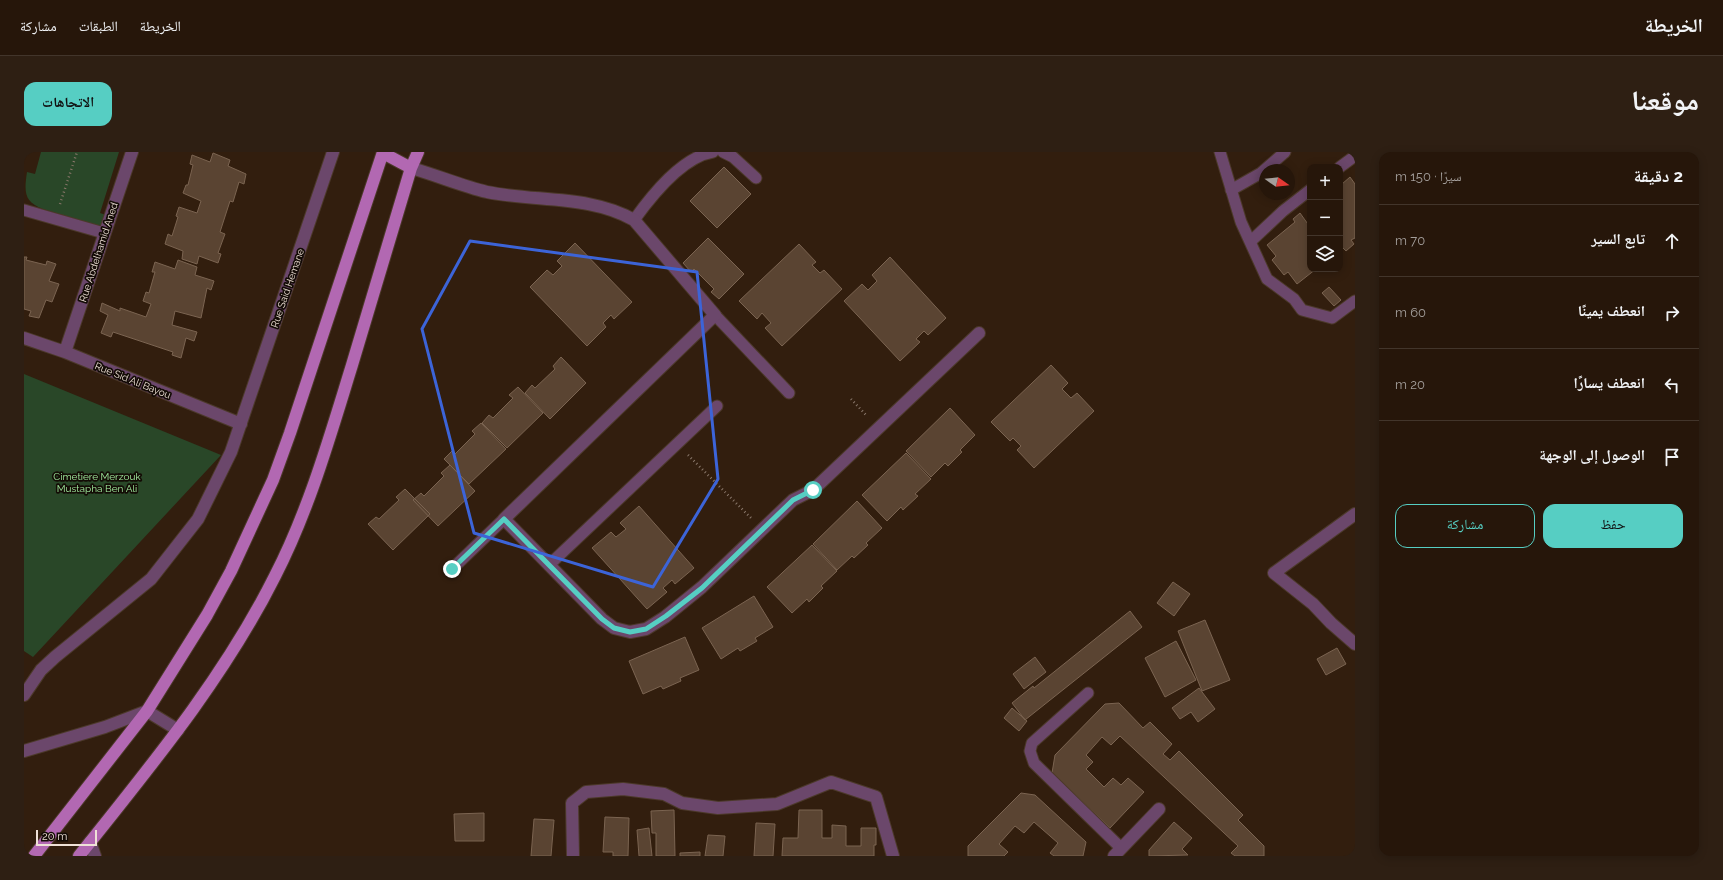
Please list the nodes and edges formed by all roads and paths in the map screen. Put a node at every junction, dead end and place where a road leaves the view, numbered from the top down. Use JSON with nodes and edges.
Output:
{"nodes":[{"id":1,"x":77,"y":152,"type":"edge"},
{"id":2,"x":132,"y":152,"type":"edge"},
{"id":3,"x":334,"y":152,"type":"edge"},
{"id":4,"x":383,"y":152,"type":"edge"},
{"id":5,"x":418,"y":152,"type":"edge"},
{"id":6,"x":713,"y":152,"type":"edge"},
{"id":7,"x":723,"y":152,"type":"edge"},
{"id":8,"x":1220,"y":152,"type":"edge"},
{"id":9,"x":1285,"y":152,"type":"edge"},
{"id":10,"x":1355,"y":156,"type":"edge"},
{"id":11,"x":1343,"y":165,"type":"edge"},
{"id":12,"x":411,"y":168,"type":"junction"},
{"id":13,"x":756,"y":178,"type":"dead end"},
{"id":14,"x":1231,"y":190,"type":"junction"},
{"id":15,"x":1307,"y":192,"type":"edge"},
{"id":16,"x":24,"y":210,"type":"edge"},
{"id":17,"x":56,"y":220,"type":"junction"},
{"id":18,"x":634,"y":220,"type":"junction"},
{"id":19,"x":104,"y":233,"type":"junction"},
{"id":20,"x":1250,"y":242,"type":"junction"},
{"id":21,"x":1355,"y":301,"type":"edge"},
{"id":22,"x":715,"y":315,"type":"junction"},
{"id":23,"x":979,"y":333,"type":"dead end"},
{"id":24,"x":24,"y":338,"type":"edge"},
{"id":25,"x":65,"y":352,"type":"junction"},
{"id":26,"x":789,"y":393,"type":"dead end"},
{"id":27,"x":851,"y":399,"type":"dead end"},
{"id":28,"x":717,"y":406,"type":"dead end"},
{"id":29,"x":241,"y":424,"type":"junction"},
{"id":30,"x":879,"y":428,"type":"junction"},
{"id":31,"x":686,"y":453,"type":"dead end"},
{"id":32,"x":1355,"y":514,"type":"edge"},
{"id":33,"x":504,"y":519,"type":"junction"},
{"id":34,"x":762,"y":529,"type":"junction"},
{"id":35,"x":549,"y":565,"type":"junction"},
{"id":36,"x":452,"y":569,"type":"dead end"},
{"id":37,"x":1355,"y":644,"type":"edge"},
{"id":38,"x":26,"y":688,"type":"edge"},
{"id":39,"x":1088,"y":694,"type":"dead end"},
{"id":40,"x":147,"y":711,"type":"junction"},
{"id":41,"x":178,"y":730,"type":"junction"},
{"id":42,"x":24,"y":752,"type":"edge"},
{"id":43,"x":1159,"y":809,"type":"dead end"},
{"id":44,"x":90,"y":842,"type":"junction"},
{"id":45,"x":1118,"y":852,"type":"edge"},
{"id":46,"x":34,"y":856,"type":"edge"},
{"id":47,"x":79,"y":856,"type":"edge"},
{"id":48,"x":95,"y":856,"type":"edge"},
{"id":49,"x":573,"y":856,"type":"edge"},
{"id":50,"x":893,"y":856,"type":"edge"}],
"edges":[{"from":1,"to":17,"type":"path"},
{"from":2,"to":19,"type":"street","name":"Rue Abdelhamid Aned"},
{"from":3,"to":29,"type":"street","name":"Rue Said Hemane"},
{"from":4,"to":12,"type":"main road"},
{"from":4,"to":40,"type":"main road"},
{"from":5,"to":12,"type":"main road"},
{"from":6,"to":18,"type":"lane"},
{"from":7,"to":13,"type":"lane"},
{"from":8,"to":14,"type":"lane"},
{"from":9,"to":14,"type":"lane"},
{"from":10,"to":11,"type":"lane"},
{"from":12,"to":18,"type":"street"},
{"from":12,"to":41,"type":"main road"},
{"from":14,"to":20,"type":"lane"},
{"from":15,"to":20,"type":"lane"},
{"from":16,"to":17,"type":"lane"},
{"from":17,"to":19,"type":"lane"},
{"from":18,"to":22,"type":"street"},
{"from":19,"to":25,"type":"street","name":"Rue Abdelhamid Aned"},
{"from":20,"to":21,"type":"lane"},
{"from":22,"to":26,"type":"lane"},
{"from":22,"to":33,"type":"street"},
{"from":23,"to":30,"type":"street"},
{"from":24,"to":25,"type":"street","name":"Rue Sid Ali Bayou"},
{"from":25,"to":29,"type":"street","name":"Rue Sid Ali Bayou"},
{"from":27,"to":30,"type":"path"},
{"from":28,"to":35,"type":"lane"},
{"from":29,"to":38,"type":"street","name":"Rue Said Hemane"},
{"from":30,"to":34,"type":"street"},
{"from":31,"to":34,"type":"path"},
{"from":32,"to":37,"type":"street"},
{"from":33,"to":35,"type":"street"},
{"from":33,"to":36,"type":"lane"},
{"from":34,"to":35,"type":"street"},
{"from":39,"to":45,"type":"lane"},
{"from":40,"to":41,"type":"street"},
{"from":40,"to":42,"type":"street"},
{"from":40,"to":46,"type":"main road"},
{"from":41,"to":44,"type":"main road"},
{"from":43,"to":45,"type":"street"},
{"from":44,"to":47,"type":"main road"},
{"from":44,"to":48,"type":"street"},
{"from":49,"to":50,"type":"street"}]}
